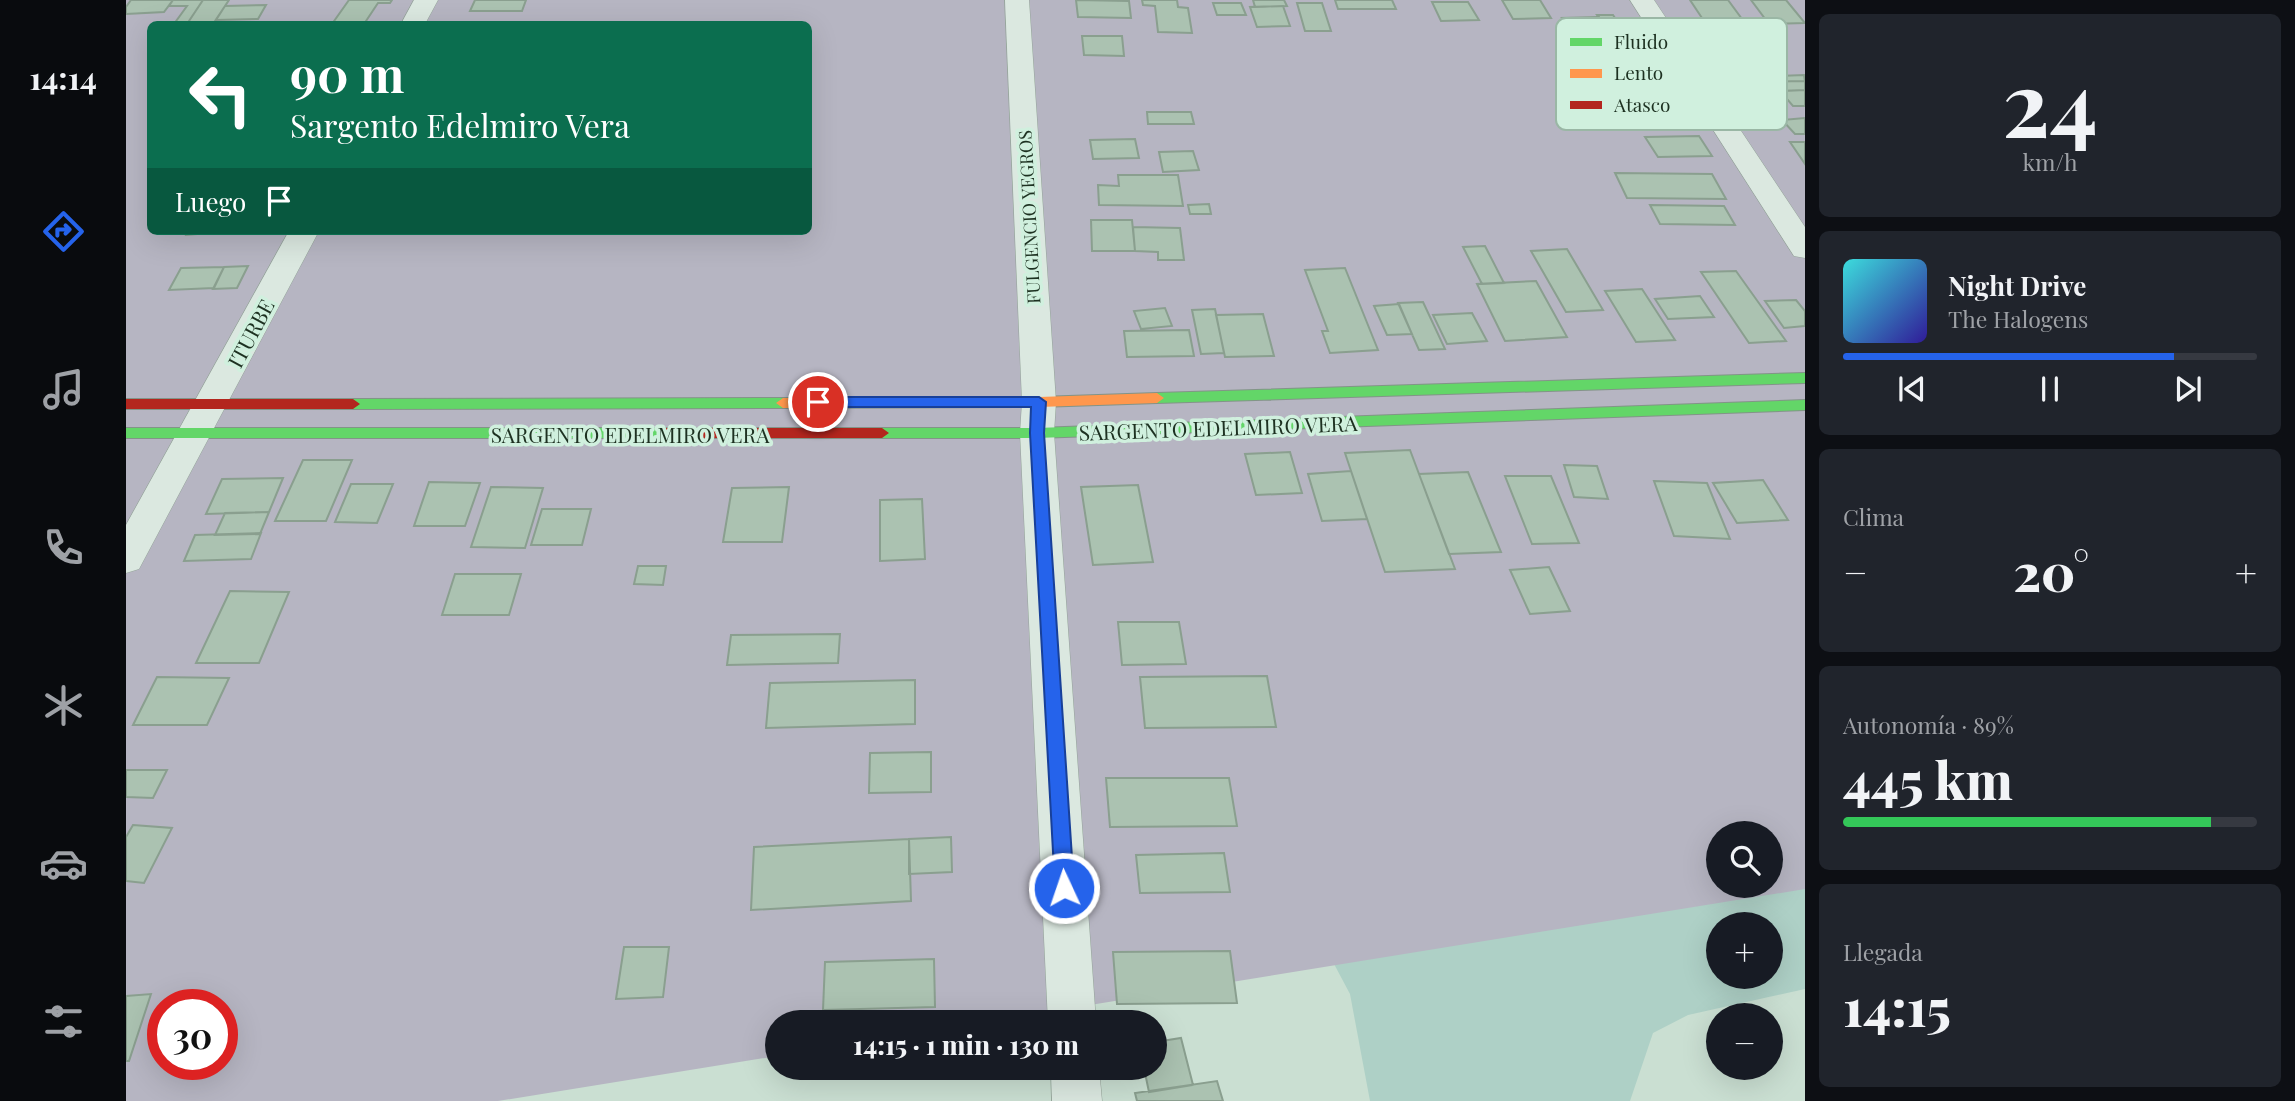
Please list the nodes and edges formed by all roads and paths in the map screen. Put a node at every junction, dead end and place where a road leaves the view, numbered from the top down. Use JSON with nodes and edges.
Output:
{"nodes":[{"id":1,"x":426,"y":0,"type":"edge"},
{"id":2,"x":1017,"y":0,"type":"edge"},
{"id":3,"x":1642,"y":0,"type":"edge"},
{"id":4,"x":1654,"y":18,"type":"edge"},
{"id":5,"x":415,"y":21,"type":"edge"},
{"id":6,"x":1727,"y":130,"type":"edge"},
{"id":7,"x":301,"y":235,"type":"edge"},
{"id":8,"x":1805,"y":249,"type":"edge"},
{"id":9,"x":1805,"y":378,"type":"edge"},
{"id":10,"x":126,"y":404,"type":"edge"},
{"id":11,"x":1805,"y":405,"type":"edge"},
{"id":12,"x":1038,"y":418,"type":"junction"},
{"id":13,"x":203,"y":419,"type":"junction"},
{"id":14,"x":126,"y":433,"type":"edge"},
{"id":15,"x":126,"y":559,"type":"edge"},
{"id":16,"x":1071,"y":1010,"type":"edge"},
{"id":17,"x":1076,"y":1080,"type":"edge"},
{"id":18,"x":1077,"y":1101,"type":"edge"}],
"edges":[{"from":1,"to":5,"type":"street"},
{"from":2,"to":12,"type":"street","name":"FULGENCIO YEGROS"},
{"from":3,"to":4,"type":"street"},
{"from":6,"to":8,"type":"street"},
{"from":7,"to":13,"type":"street","name":"ITURBE"},
{"from":9,"to":12,"type":"street","name":"SARGENTO EDELMIRO VERA"},
{"from":10,"to":13,"type":"street","name":"SARGENTO EDELMIRO VERA"},
{"from":11,"to":12,"type":"street","name":"SARGENTO EDELMIRO VERA"},
{"from":12,"to":13,"type":"street","name":"SARGENTO EDELMIRO VERA"},
{"from":12,"to":13,"type":"street","name":"SARGENTO EDELMIRO VERA"},
{"from":12,"to":16,"type":"street"},
{"from":13,"to":14,"type":"street","name":"SARGENTO EDELMIRO VERA"},
{"from":13,"to":15,"type":"street","name":"ITURBE"},
{"from":17,"to":18,"type":"street"}]}
